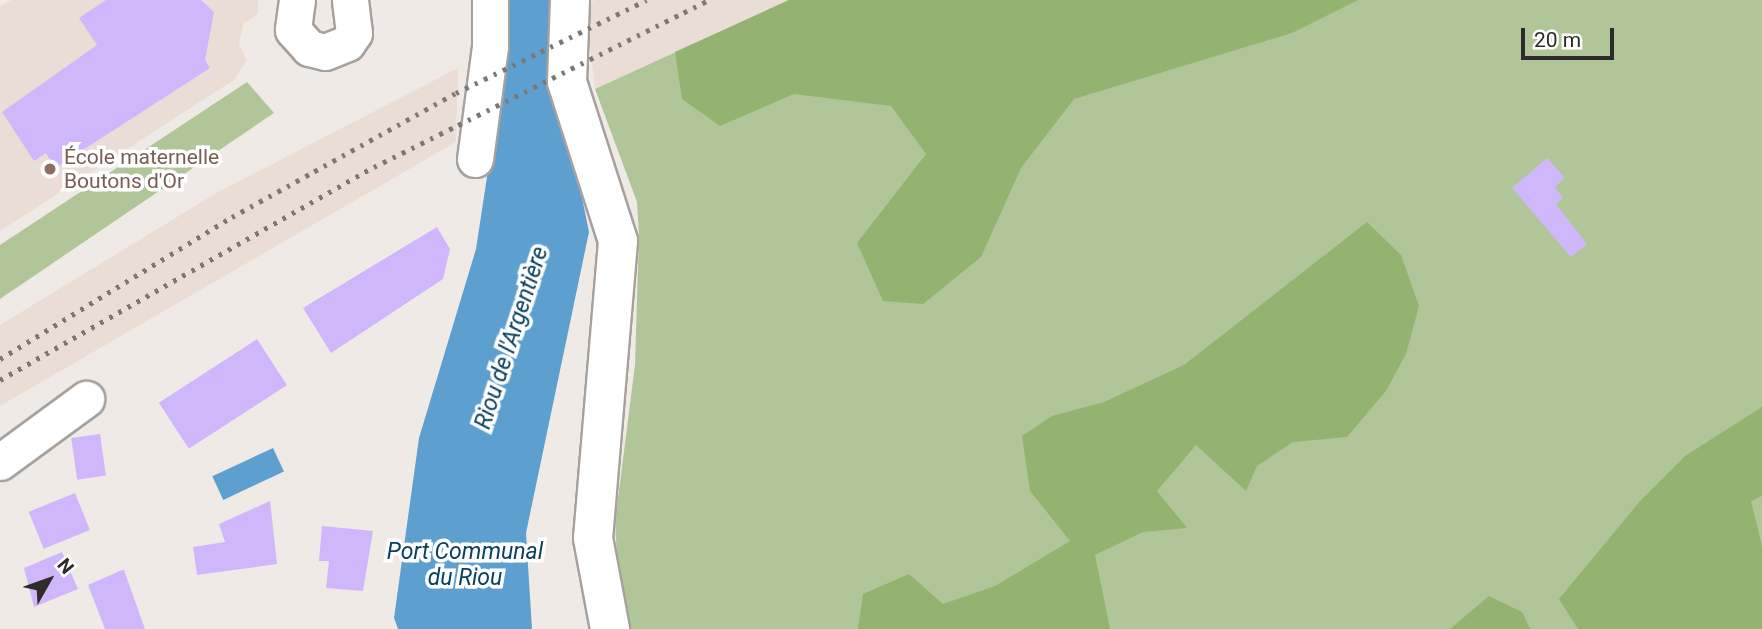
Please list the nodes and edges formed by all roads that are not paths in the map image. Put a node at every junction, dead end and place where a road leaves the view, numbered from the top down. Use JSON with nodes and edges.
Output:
{"nodes":[{"id":1,"x":298,"y":0,"type":"edge"},
{"id":2,"x":350,"y":0,"type":"edge"},
{"id":3,"x":490,"y":0,"type":"edge"},
{"id":4,"x":568,"y":8,"type":"edge"},
{"id":5,"x":475,"y":159,"type":"dead end"},
{"id":6,"x":86,"y":399,"type":"dead end"},
{"id":7,"x":0,"y":462,"type":"edge"},
{"id":8,"x":607,"y":619,"type":"edge"}],
"edges":[{"from":1,"to":2,"type":"street"},
{"from":3,"to":5,"type":"street"},
{"from":4,"to":8,"type":"street"},
{"from":6,"to":7,"type":"street"}]}
